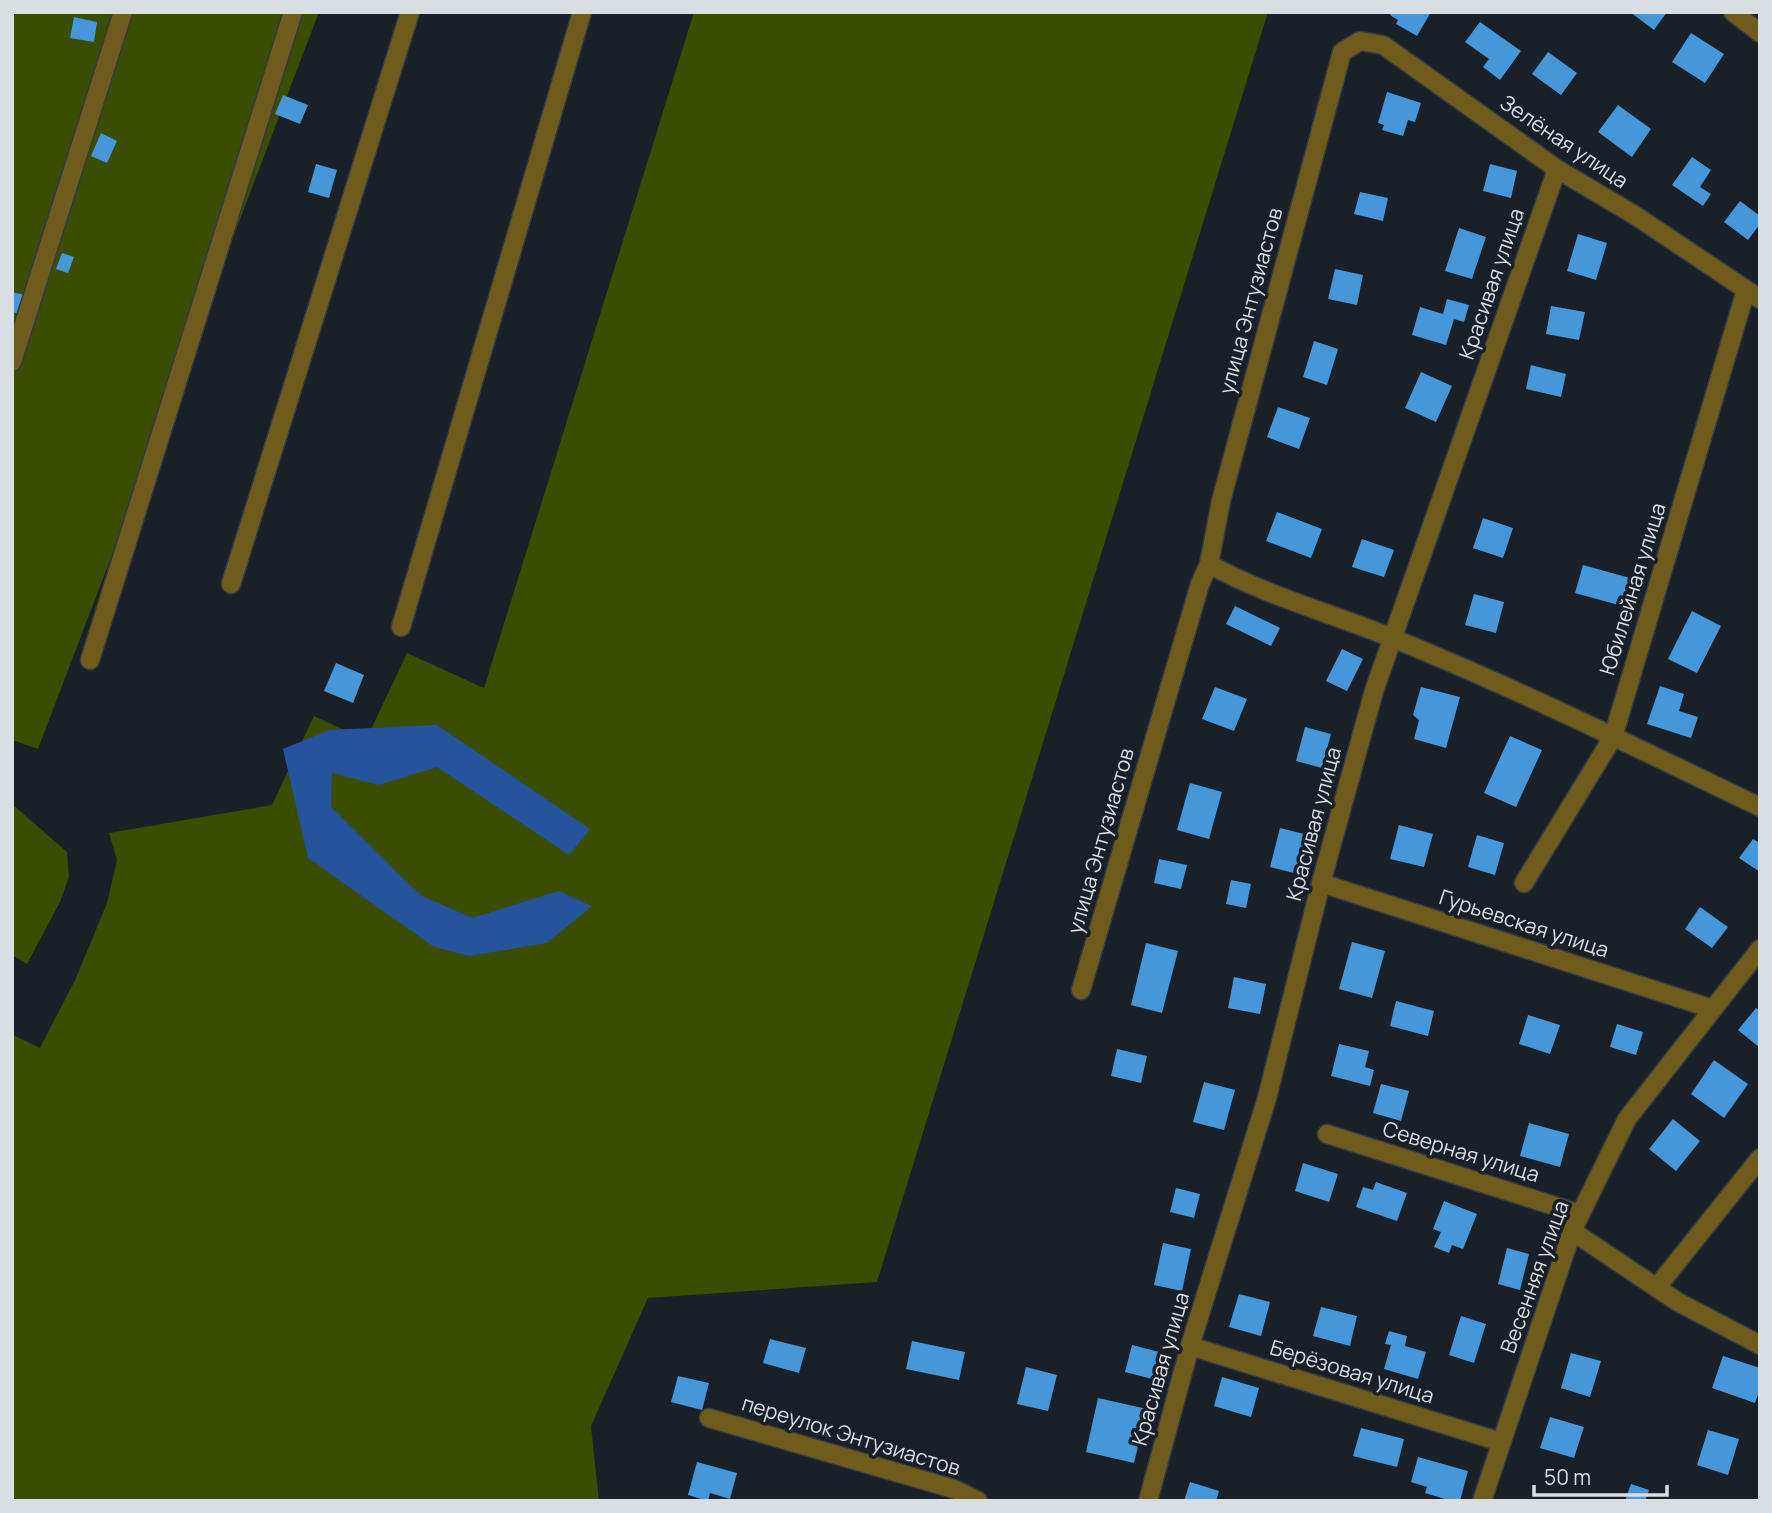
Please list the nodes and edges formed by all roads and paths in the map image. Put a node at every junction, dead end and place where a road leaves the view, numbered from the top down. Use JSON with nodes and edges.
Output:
{"nodes":[{"id":1,"x":123,"y":12,"type":"edge"},
{"id":2,"x":293,"y":12,"type":"edge"},
{"id":3,"x":410,"y":12,"type":"edge"},
{"id":4,"x":582,"y":12,"type":"edge"},
{"id":5,"x":1733,"y":12,"type":"edge"},
{"id":6,"x":1760,"y":33,"type":"edge"},
{"id":7,"x":1342,"y":52,"type":"joint"},
{"id":8,"x":1557,"y":169,"type":"junction"},
{"id":9,"x":1753,"y":294,"type":"edge"},
{"id":10,"x":12,"y":362,"type":"edge"},
{"id":11,"x":1209,"y":564,"type":"junction"},
{"id":12,"x":231,"y":584,"type":"dead end"},
{"id":13,"x":401,"y":626,"type":"dead end"},
{"id":14,"x":1392,"y":638,"type":"junction"},
{"id":15,"x":90,"y":660,"type":"dead end"},
{"id":16,"x":1613,"y":737,"type":"junction"},
{"id":17,"x":1760,"y":807,"type":"edge"},
{"id":18,"x":1321,"y":883,"type":"junction"},
{"id":19,"x":1524,"y":883,"type":"dead end"},
{"id":20,"x":1760,"y":949,"type":"edge"},
{"id":21,"x":1081,"y":990,"type":"dead end"},
{"id":22,"x":1713,"y":1009,"type":"junction"},
{"id":23,"x":1327,"y":1134,"type":"dead end"},
{"id":24,"x":1760,"y":1158,"type":"edge"},
{"id":25,"x":1580,"y":1214,"type":"junction"},
{"id":26,"x":1572,"y":1231,"type":"junction"},
{"id":27,"x":1657,"y":1287,"type":"junction"},
{"id":28,"x":1760,"y":1345,"type":"edge"},
{"id":29,"x":1190,"y":1346,"type":"junction"},
{"id":30,"x":709,"y":1418,"type":"dead end"},
{"id":31,"x":1501,"y":1442,"type":"junction"},
{"id":32,"x":978,"y":1501,"type":"edge"},
{"id":33,"x":1148,"y":1501,"type":"edge"},
{"id":34,"x":1482,"y":1501,"type":"edge"}],
"edges":[{"from":1,"to":10,"type":"street"},
{"from":2,"to":15,"type":"street"},
{"from":3,"to":12,"type":"street"},
{"from":4,"to":13,"type":"street"},
{"from":5,"to":6,"type":"street"},
{"from":7,"to":8,"type":"street","name":"Зелёная улица"},
{"from":7,"to":11,"type":"street","name":"улица Энтузиастов"},
{"from":8,"to":9,"type":"street","name":"Зелёная улица"},
{"from":8,"to":14,"type":"street","name":"Красивая улица"},
{"from":9,"to":16,"type":"street","name":"Юбилейная улица"},
{"from":11,"to":14,"type":"street"},
{"from":11,"to":21,"type":"street","name":"улица Энтузиастов"},
{"from":14,"to":16,"type":"street"},
{"from":14,"to":18,"type":"street","name":"Красивая улица"},
{"from":16,"to":17,"type":"street"},
{"from":16,"to":19,"type":"street","name":"Юбилейная улица"},
{"from":18,"to":22,"type":"street","name":"Гурьевская улица"},
{"from":18,"to":29,"type":"street","name":"Красивая улица"},
{"from":20,"to":22,"type":"street","name":"Весенняя улица"},
{"from":22,"to":25,"type":"street","name":"Весенняя улица"},
{"from":23,"to":25,"type":"street","name":"Северная улица"},
{"from":24,"to":27,"type":"street"},
{"from":25,"to":26,"type":"street","name":"Весенняя улица"},
{"from":26,"to":27,"type":"street"},
{"from":26,"to":31,"type":"street","name":"Весенняя улица"},
{"from":27,"to":28,"type":"street"},
{"from":29,"to":31,"type":"street","name":"Берёзовая улица"},
{"from":29,"to":33,"type":"street","name":"Красивая улица"},
{"from":30,"to":32,"type":"street","name":"переулок Энтузиастов"},
{"from":31,"to":34,"type":"street","name":"Весенняя улица"}]}
